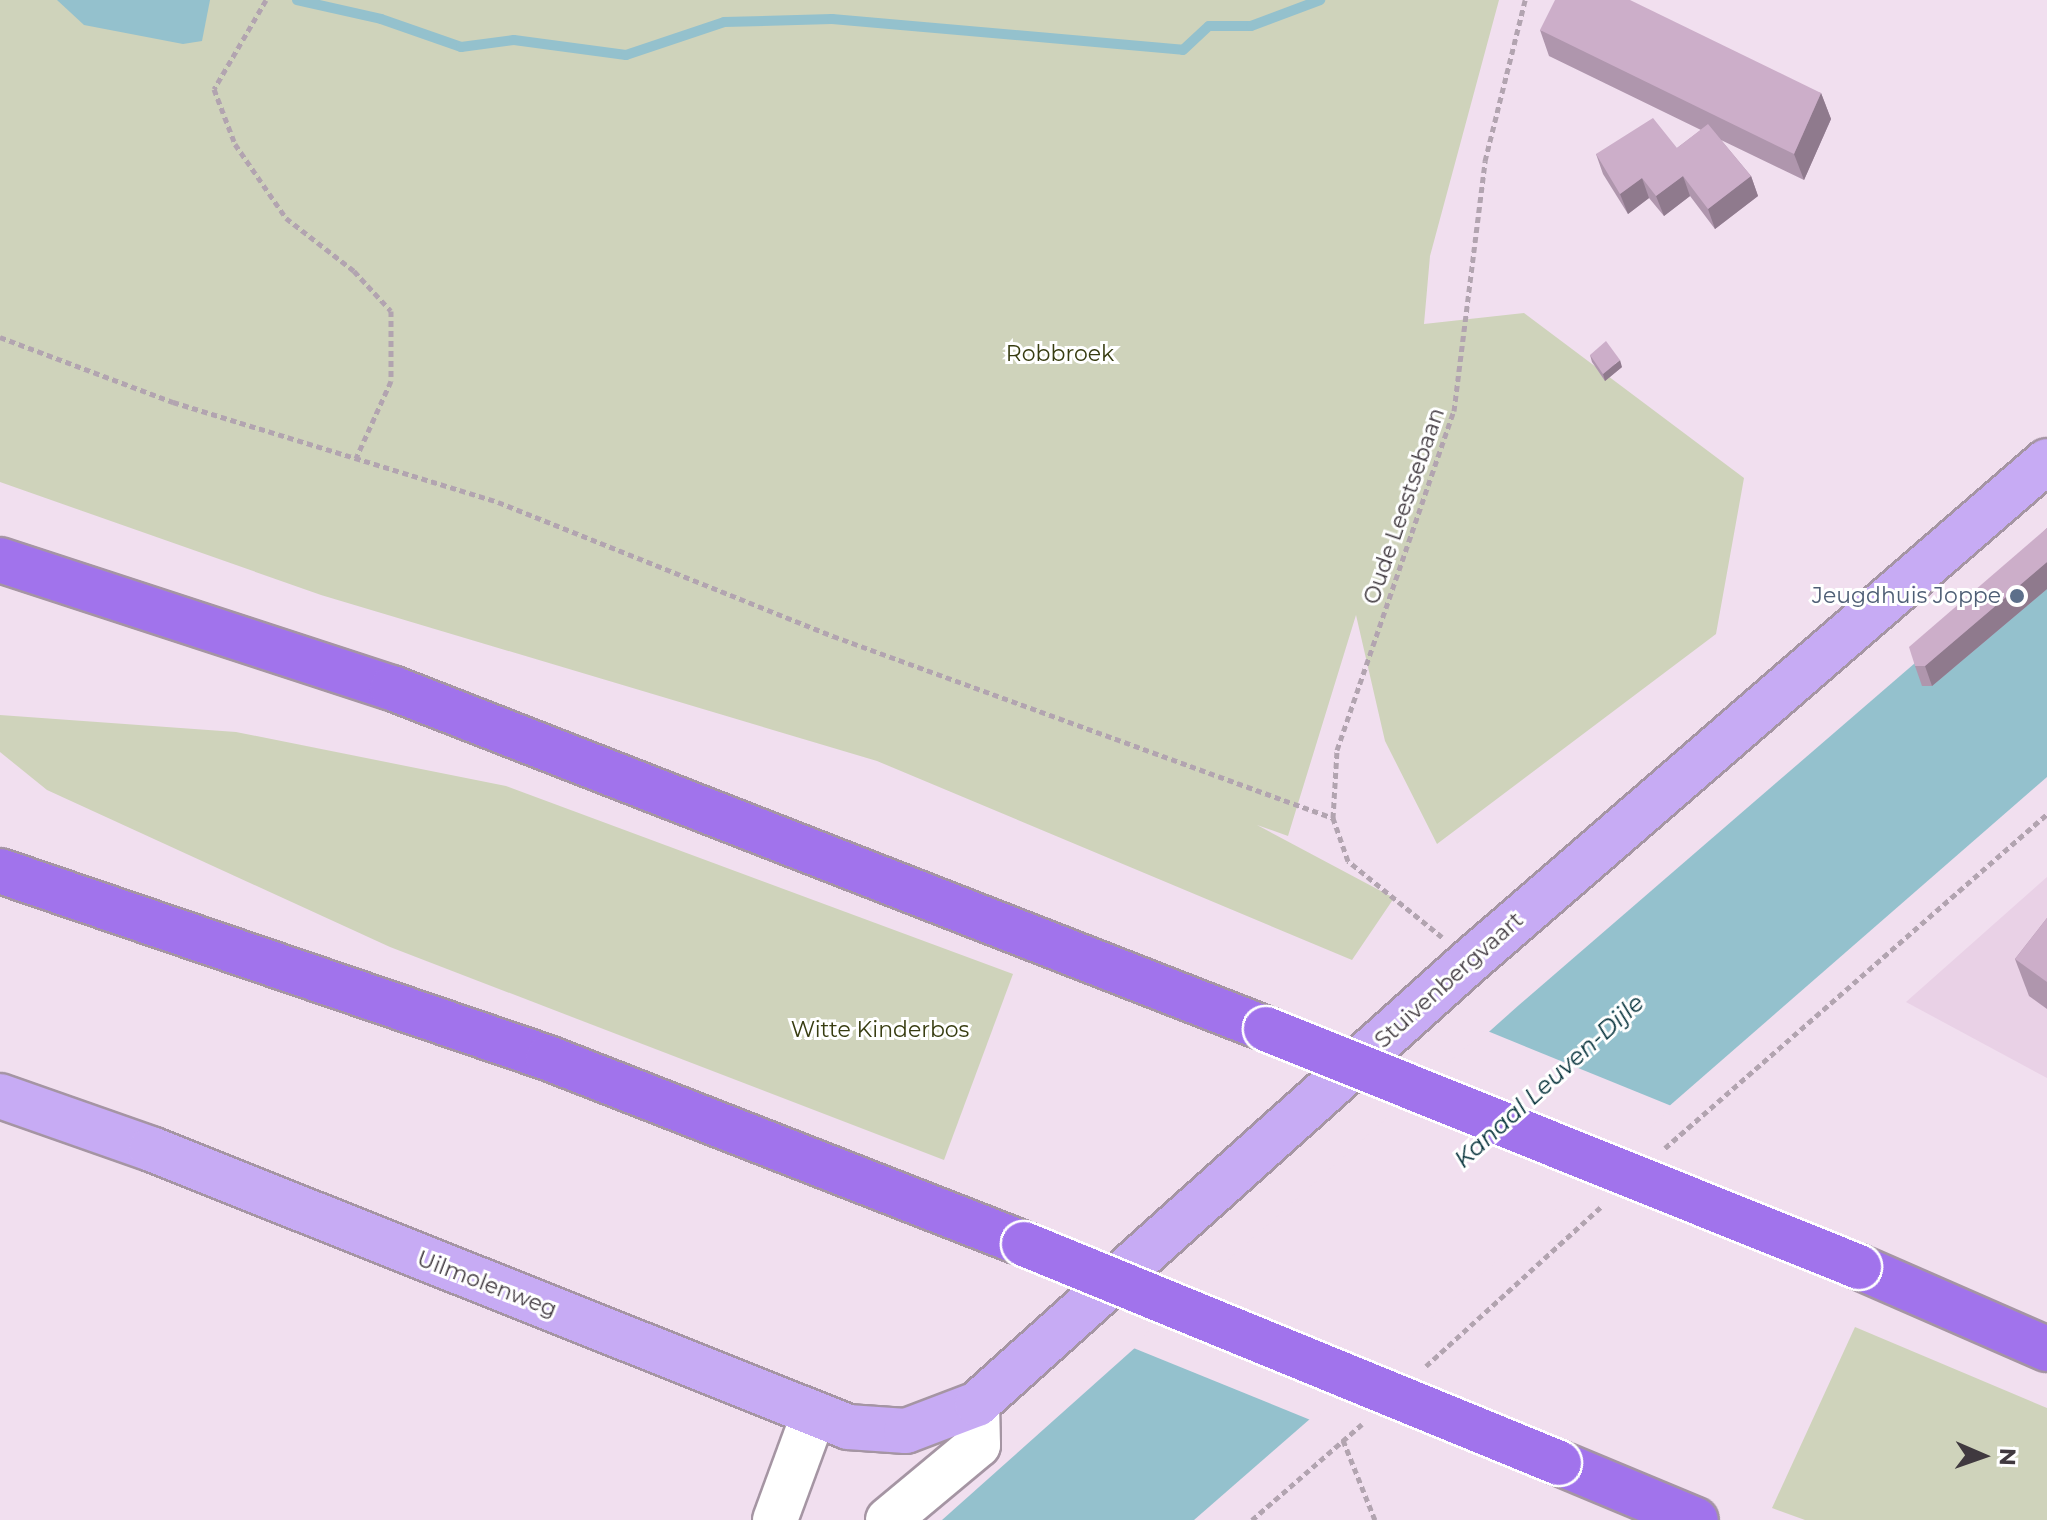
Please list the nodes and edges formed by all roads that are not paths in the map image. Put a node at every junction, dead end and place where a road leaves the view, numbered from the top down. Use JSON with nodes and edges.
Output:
{"nodes":[{"id":1,"x":2047,"y":461,"type":"edge"},
{"id":2,"x":0,"y":560,"type":"edge"},
{"id":3,"x":0,"y":871,"type":"edge"},
{"id":4,"x":0,"y":1096,"type":"edge"},
{"id":5,"x":2047,"y":1349,"type":"edge"},
{"id":6,"x":977,"y":1404,"type":"junction"},
{"id":7,"x":814,"y":1414,"type":"junction"},
{"id":8,"x":775,"y":1520,"type":"edge"},
{"id":9,"x":888,"y":1520,"type":"edge"},
{"id":10,"x":1696,"y":1520,"type":"edge"}],
"edges":[{"from":1,"to":6,"type":"main road","name":"Stuivenbergvaart"},
{"from":2,"to":5,"type":"highway","bridge":true},
{"from":3,"to":10,"type":"highway","bridge":true},
{"from":4,"to":7,"type":"main road","name":"Uilmolenweg"},
{"from":6,"to":7,"type":"main road","name":"Uilmolenweg"},
{"from":6,"to":9,"type":"street"},
{"from":7,"to":8,"type":"street"}]}
